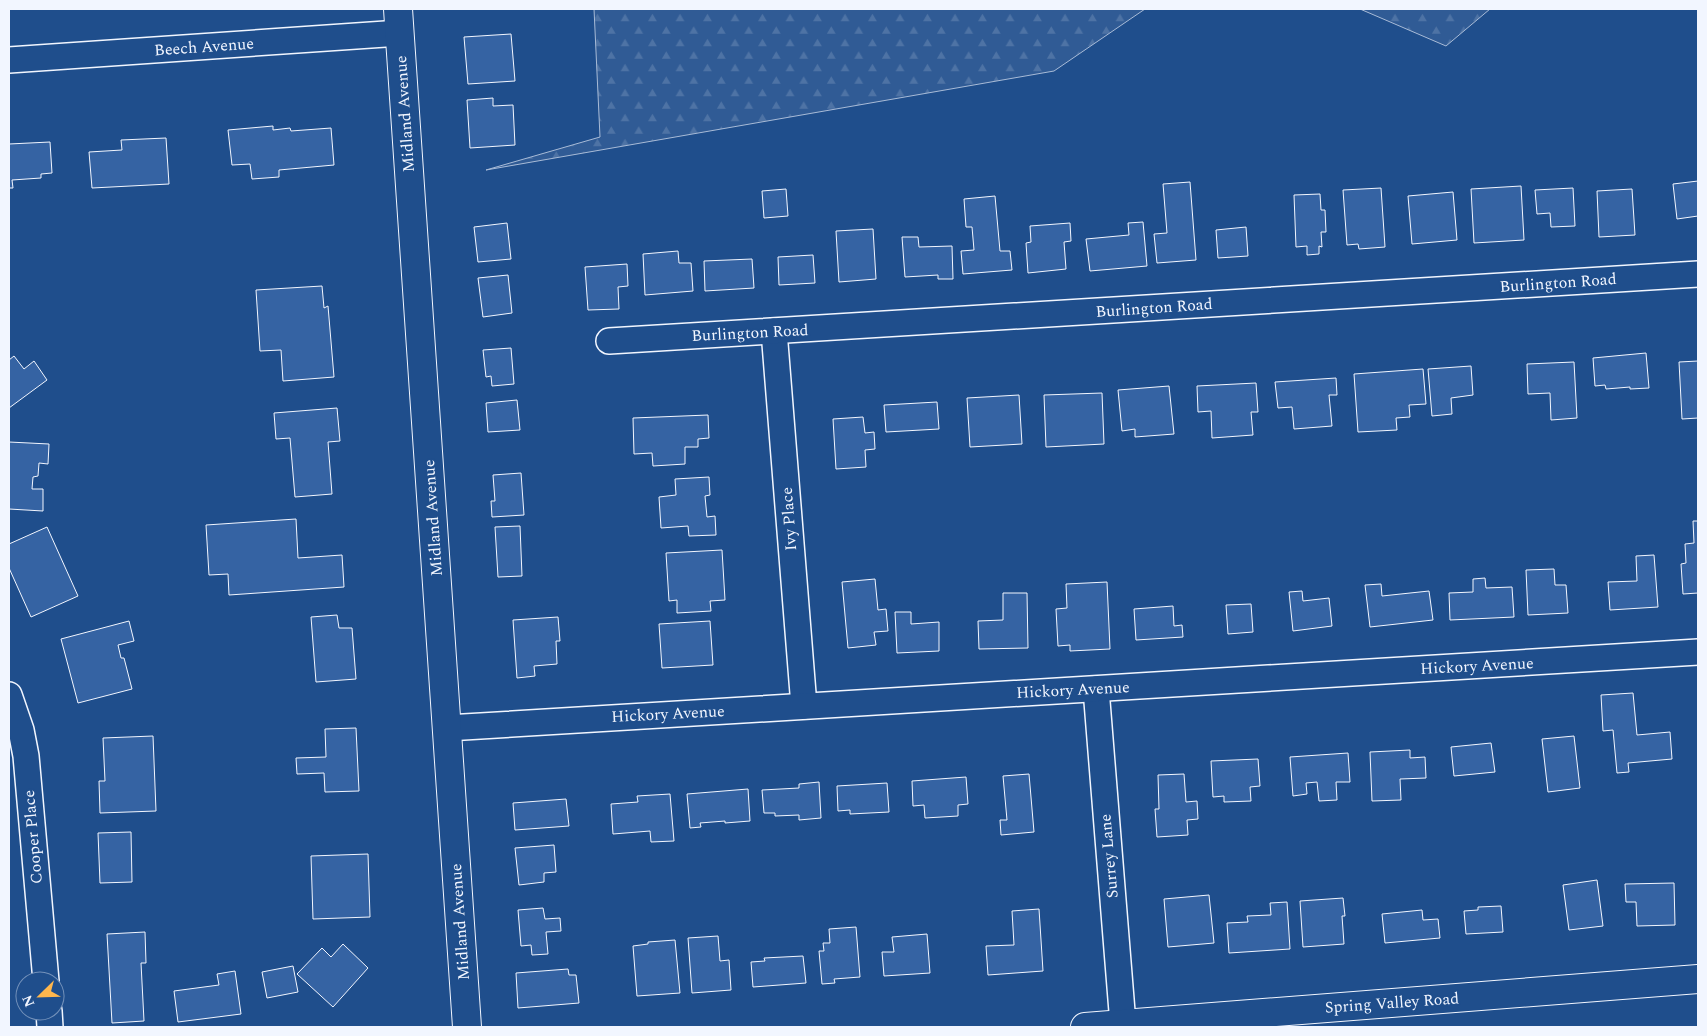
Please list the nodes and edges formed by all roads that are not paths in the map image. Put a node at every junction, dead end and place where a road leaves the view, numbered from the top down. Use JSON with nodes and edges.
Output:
{"nodes":[{"id":1,"x":399,"y":21,"type":"edge"},
{"id":2,"x":9,"y":60,"type":"edge"},
{"id":3,"x":1698,"y":274,"type":"edge"},
{"id":4,"x":774,"y":331,"type":"junction"},
{"id":5,"x":610,"y":341,"type":"dead end"},
{"id":6,"x":1698,"y":652,"type":"edge"},
{"id":7,"x":1096,"y":688,"type":"junction"},
{"id":8,"x":9,"y":695,"type":"edge"},
{"id":9,"x":804,"y":706,"type":"junction"},
{"id":10,"x":447,"y":728,"type":"junction"},
{"id":11,"x":15,"y":731,"type":"edge"},
{"id":12,"x":45,"y":971,"type":"edge"},
{"id":13,"x":1698,"y":980,"type":"edge"},
{"id":14,"x":1123,"y":1024,"type":"junction"},
{"id":15,"x":467,"y":1027,"type":"edge"},
{"id":16,"x":1085,"y":1027,"type":"edge"}],
"edges":[{"from":1,"to":2,"type":"street","name":"Beech Avenue"},
{"from":1,"to":10,"type":"street","name":"Midland Avenue"},
{"from":3,"to":4,"type":"street","name":"Burlington Road"},
{"from":4,"to":5,"type":"street","name":"Burlington Road"},
{"from":4,"to":9,"type":"street","name":"Ivy Place"},
{"from":6,"to":7,"type":"street","name":"Hickory Avenue"},
{"from":7,"to":9,"type":"street","name":"Hickory Avenue"},
{"from":7,"to":14,"type":"street","name":"Surrey Lane"},
{"from":8,"to":11,"type":"street","name":"Cooper Place"},
{"from":9,"to":10,"type":"street","name":"Hickory Avenue"},
{"from":10,"to":15,"type":"street","name":"Midland Avenue"},
{"from":11,"to":12,"type":"street","name":"Cooper Place"},
{"from":13,"to":14,"type":"street","name":"Spring Valley Road"},
{"from":14,"to":16,"type":"street","name":"Spring Valley Road"}]}
